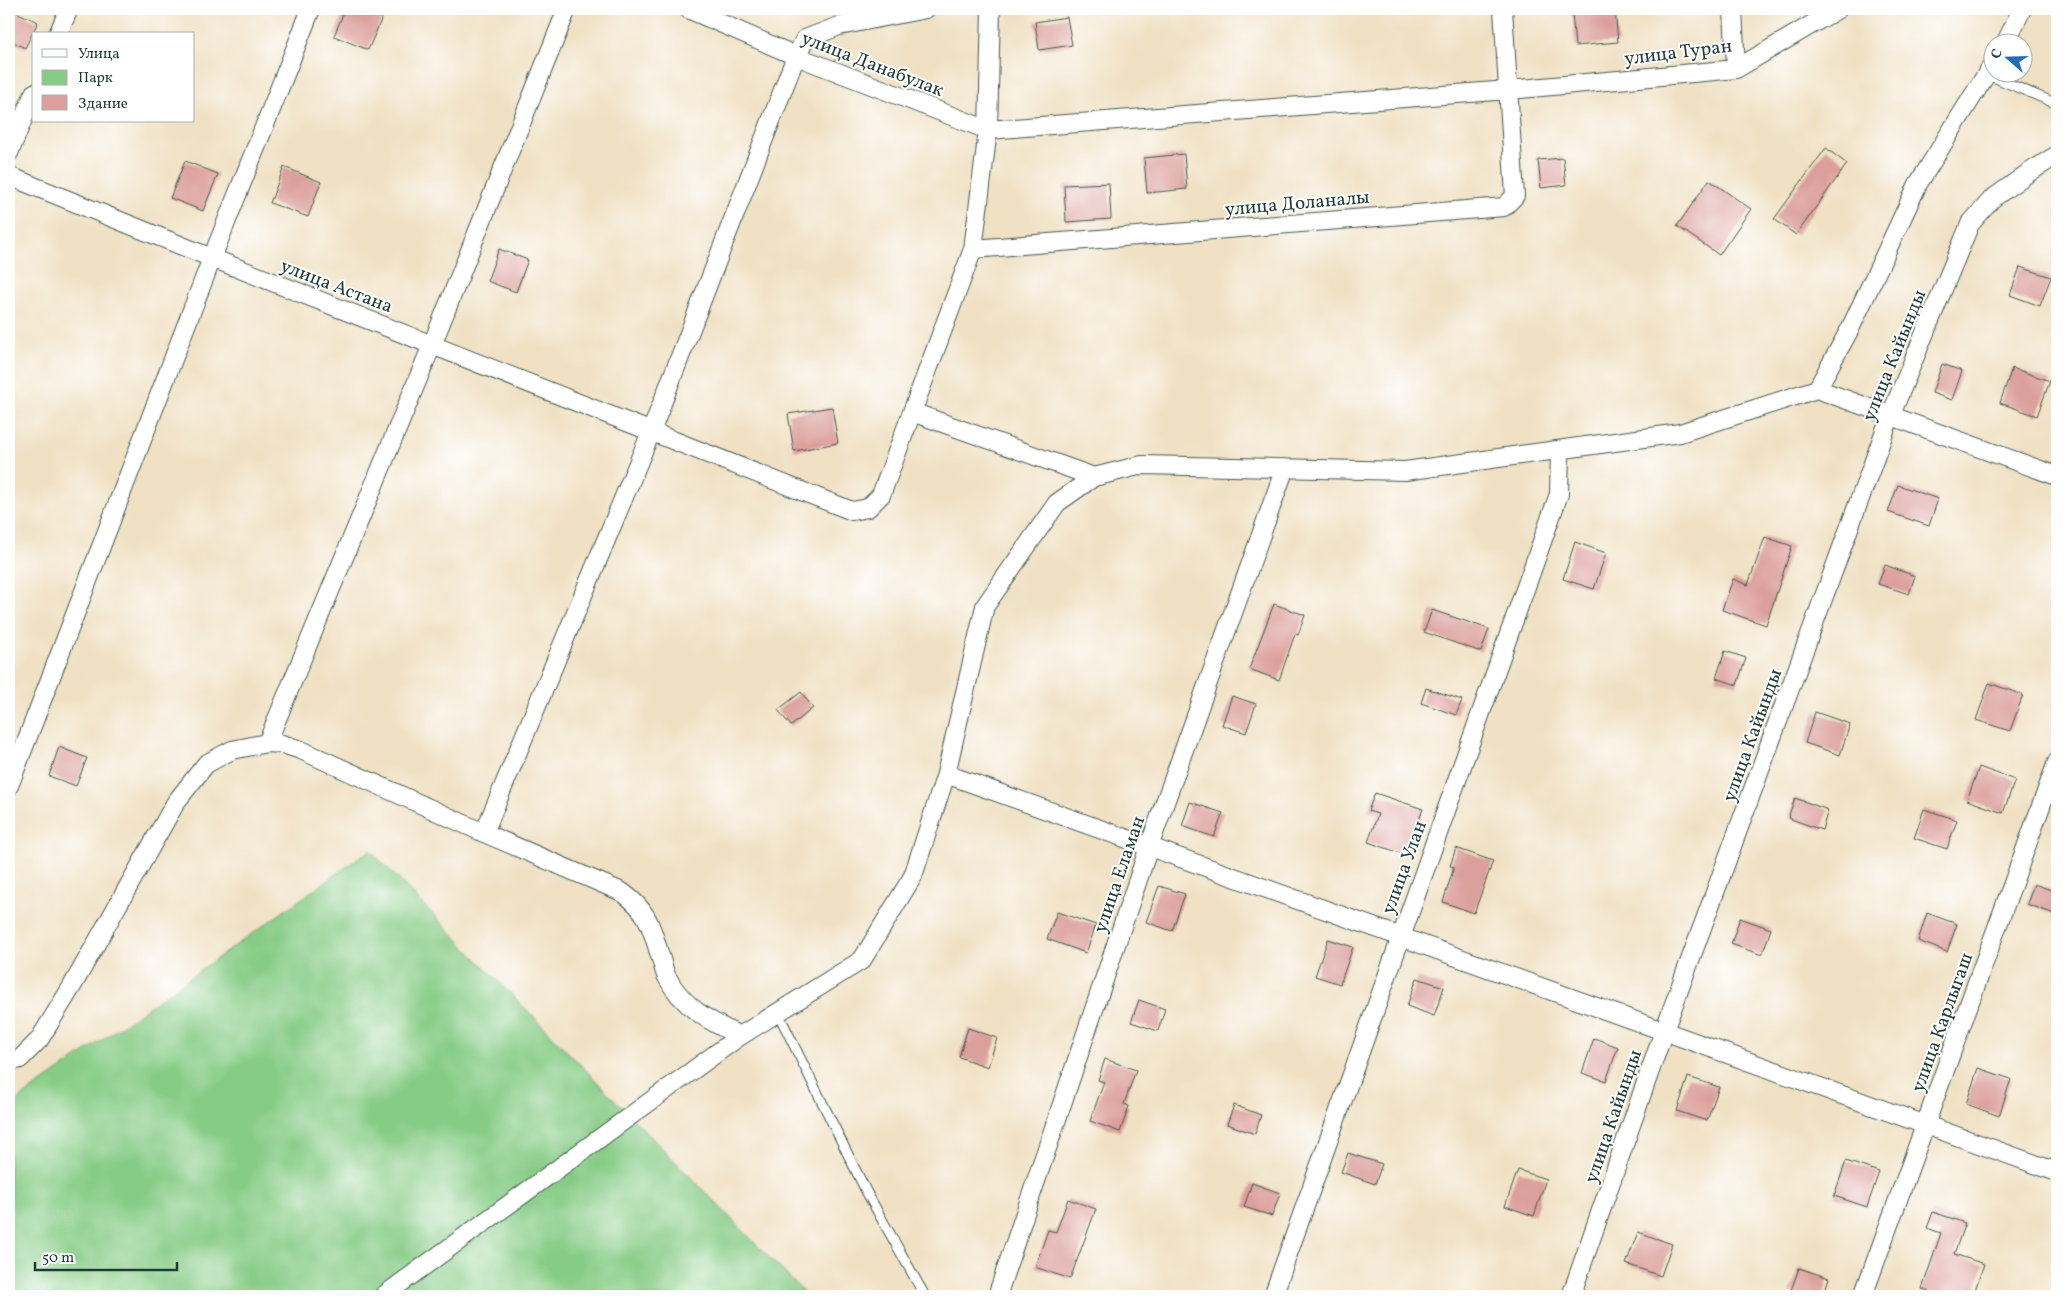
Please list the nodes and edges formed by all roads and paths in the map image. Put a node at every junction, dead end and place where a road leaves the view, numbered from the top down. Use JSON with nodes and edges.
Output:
{"nodes":[{"id":1,"x":69,"y":9,"type":"edge"},
{"id":2,"x":311,"y":9,"type":"edge"},
{"id":3,"x":567,"y":9,"type":"edge"},
{"id":4,"x":688,"y":9,"type":"edge"},
{"id":5,"x":926,"y":9,"type":"edge"},
{"id":6,"x":991,"y":9,"type":"edge"},
{"id":7,"x":1503,"y":9,"type":"edge"},
{"id":8,"x":1733,"y":9,"type":"edge"},
{"id":9,"x":1838,"y":9,"type":"edge"},
{"id":10,"x":2022,"y":9,"type":"edge"},
{"id":11,"x":59,"y":32,"type":"edge"},
{"id":12,"x":2011,"y":32,"type":"edge"},
{"id":13,"x":796,"y":56,"type":"junction"},
{"id":14,"x":1736,"y":69,"type":"junction"},
{"id":15,"x":1984,"y":78,"type":"edge"},
{"id":16,"x":2016,"y":82,"type":"edge"},
{"id":17,"x":1509,"y":90,"type":"junction"},
{"id":18,"x":32,"y":98,"type":"edge"},
{"id":19,"x":2057,"y":104,"type":"edge"},
{"id":20,"x":988,"y":130,"type":"junction"},
{"id":21,"x":9,"y":153,"type":"edge"},
{"id":22,"x":2057,"y":155,"type":"edge"},
{"id":23,"x":9,"y":176,"type":"edge"},
{"id":24,"x":973,"y":249,"type":"junction"},
{"id":25,"x":212,"y":258,"type":"junction"},
{"id":26,"x":432,"y":345,"type":"junction"},
{"id":27,"x":1817,"y":389,"type":"junction"},
{"id":28,"x":912,"y":412,"type":"junction"},
{"id":29,"x":1890,"y":417,"type":"junction"},
{"id":30,"x":651,"y":432,"type":"junction"},
{"id":31,"x":1560,"y":450,"type":"junction"},
{"id":32,"x":1285,"y":468,"type":"junction"},
{"id":33,"x":2057,"y":476,"type":"edge"},
{"id":34,"x":1094,"y":478,"type":"junction"},
{"id":35,"x":267,"y":743,"type":"junction"},
{"id":36,"x":2057,"y":762,"type":"edge"},
{"id":37,"x":946,"y":774,"type":"junction"},
{"id":38,"x":9,"y":786,"type":"edge"},
{"id":39,"x":484,"y":834,"type":"junction"},
{"id":40,"x":1149,"y":847,"type":"junction"},
{"id":41,"x":1401,"y":937,"type":"junction"},
{"id":42,"x":778,"y":1012,"type":"junction"},
{"id":43,"x":1664,"y":1031,"type":"junction"},
{"id":44,"x":740,"y":1036,"type":"junction"},
{"id":45,"x":9,"y":1062,"type":"edge"},
{"id":46,"x":1926,"y":1125,"type":"junction"},
{"id":47,"x":2057,"y":1172,"type":"edge"},
{"id":48,"x":383,"y":1296,"type":"edge"},
{"id":49,"x":925,"y":1296,"type":"edge"},
{"id":50,"x":997,"y":1296,"type":"edge"},
{"id":51,"x":1273,"y":1296,"type":"edge"},
{"id":52,"x":1571,"y":1296,"type":"edge"},
{"id":53,"x":1863,"y":1296,"type":"edge"}],
"edges":[{"from":1,"to":11,"type":"street"},
{"from":2,"to":25,"type":"street"},
{"from":3,"to":26,"type":"street"},
{"from":4,"to":13,"type":"street","name":"улица Данабулак"},
{"from":5,"to":13,"type":"street"},
{"from":6,"to":20,"type":"street","name":"улица Астана"},
{"from":7,"to":17,"type":"street","name":"улица Доланалы"},
{"from":8,"to":14,"type":"street"},
{"from":9,"to":14,"type":"street","name":"улица Туран"},
{"from":10,"to":12,"type":"street"},
{"from":13,"to":20,"type":"street","name":"улица Данабулак"},
{"from":13,"to":30,"type":"street"},
{"from":14,"to":17,"type":"street","name":"улица Туран"},
{"from":15,"to":27,"type":"street"},
{"from":16,"to":19,"type":"lane"},
{"from":17,"to":20,"type":"street","name":"улица Туран"},
{"from":17,"to":24,"type":"street","name":"улица Доланалы"},
{"from":18,"to":21,"type":"street"},
{"from":20,"to":24,"type":"street","name":"улица Астана"},
{"from":22,"to":29,"type":"street","name":"улица Кайынды"},
{"from":23,"to":25,"type":"street","name":"улица Астана"},
{"from":24,"to":28,"type":"street","name":"улица Астана"},
{"from":25,"to":26,"type":"street","name":"улица Астана"},
{"from":25,"to":38,"type":"street"},
{"from":26,"to":30,"type":"street","name":"улица Астана"},
{"from":26,"to":35,"type":"street"},
{"from":27,"to":29,"type":"street"},
{"from":27,"to":31,"type":"street"},
{"from":28,"to":30,"type":"street","name":"улица Астана"},
{"from":28,"to":34,"type":"street"},
{"from":29,"to":33,"type":"street"},
{"from":29,"to":43,"type":"street","name":"улица Кайынды"},
{"from":30,"to":39,"type":"street"},
{"from":31,"to":32,"type":"street"},
{"from":31,"to":41,"type":"street","name":"улица Улан"},
{"from":32,"to":34,"type":"street"},
{"from":32,"to":40,"type":"street","name":"улица Еламан"},
{"from":34,"to":37,"type":"street"},
{"from":35,"to":39,"type":"street"},
{"from":35,"to":45,"type":"street"},
{"from":36,"to":46,"type":"street","name":"улица Карлыгаш"},
{"from":37,"to":40,"type":"street"},
{"from":37,"to":42,"type":"street"},
{"from":39,"to":44,"type":"street"},
{"from":40,"to":41,"type":"street"},
{"from":40,"to":50,"type":"street","name":"улица Еламан"},
{"from":41,"to":43,"type":"street"},
{"from":41,"to":51,"type":"street","name":"улица Улан"},
{"from":42,"to":44,"type":"street"},
{"from":42,"to":49,"type":"lane"},
{"from":43,"to":46,"type":"street"},
{"from":43,"to":52,"type":"street","name":"улица Кайынды"},
{"from":44,"to":48,"type":"street"},
{"from":46,"to":47,"type":"street"},
{"from":46,"to":53,"type":"street","name":"улица Карлыгаш"}]}
